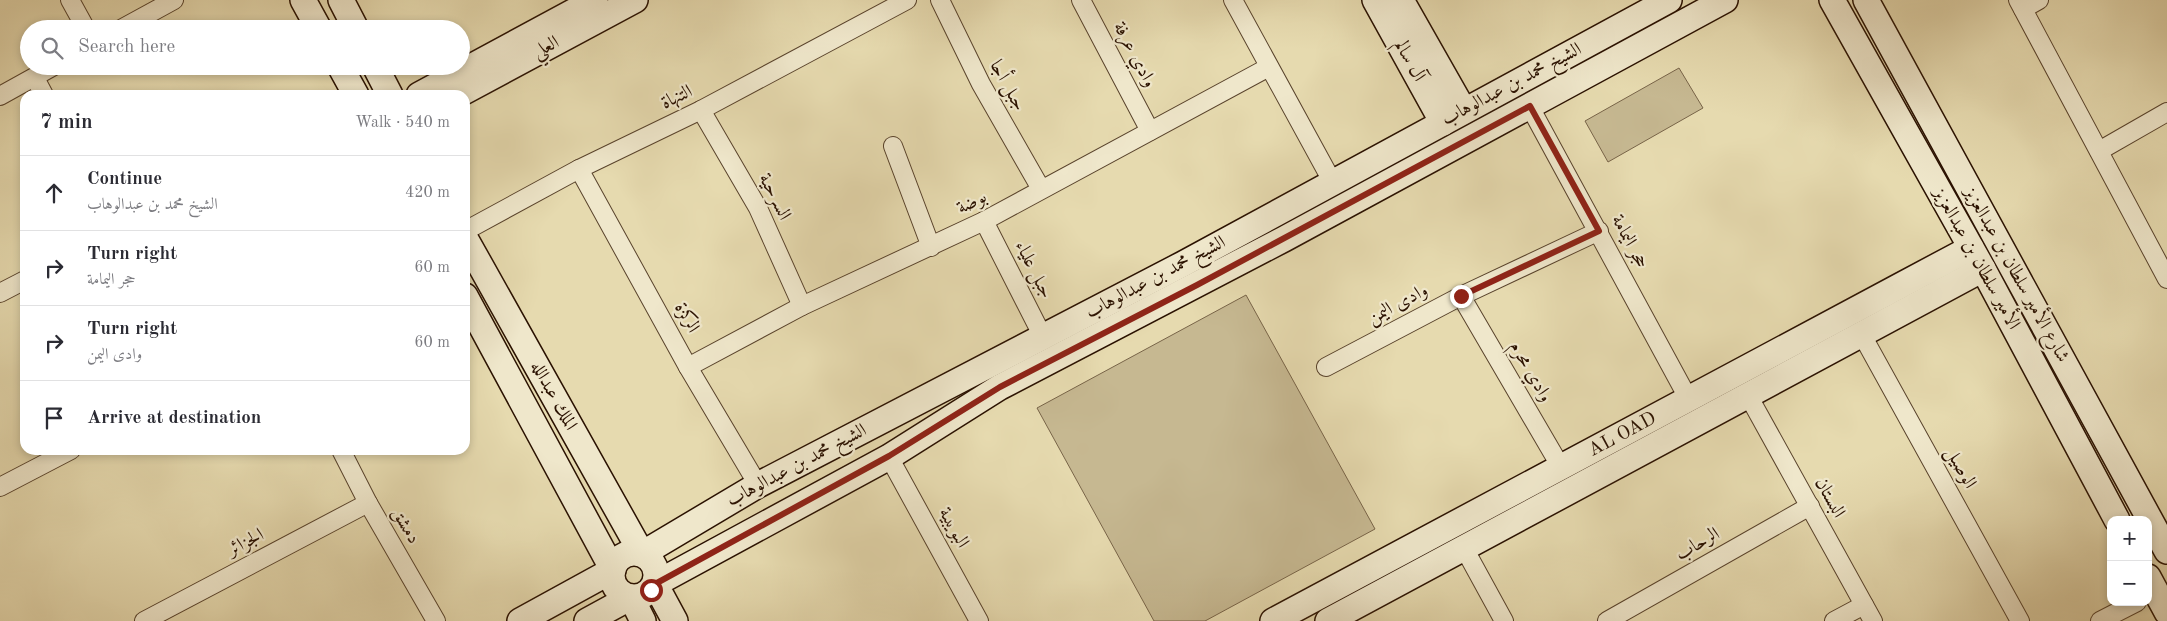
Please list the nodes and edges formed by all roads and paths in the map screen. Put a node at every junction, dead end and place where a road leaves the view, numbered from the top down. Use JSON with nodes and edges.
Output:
{"nodes":[{"id":1,"x":70,"y":0,"type":"edge"},
{"id":2,"x":174,"y":0,"type":"edge"},
{"id":3,"x":303,"y":0,"type":"edge"},
{"id":4,"x":341,"y":0,"type":"edge"},
{"id":5,"x":595,"y":0,"type":"edge"},
{"id":6,"x":635,"y":0,"type":"edge"},
{"id":7,"x":907,"y":0,"type":"edge"},
{"id":8,"x":940,"y":0,"type":"edge"},
{"id":9,"x":1081,"y":0,"type":"edge"},
{"id":10,"x":1232,"y":0,"type":"edge"},
{"id":11,"x":1375,"y":0,"type":"edge"},
{"id":12,"x":1401,"y":0,"type":"edge"},
{"id":13,"x":1669,"y":0,"type":"edge"},
{"id":14,"x":1725,"y":0,"type":"edge"},
{"id":15,"x":1832,"y":0,"type":"edge"},
{"id":16,"x":1866,"y":0,"type":"edge"},
{"id":17,"x":2039,"y":0,"type":"edge"},
{"id":18,"x":2020,"y":4,"type":"edge"},
{"id":19,"x":81,"y":20,"type":"edge"},
{"id":20,"x":137,"y":20,"type":"edge"},
{"id":21,"x":314,"y":20,"type":"edge"},
{"id":22,"x":351,"y":20,"type":"edge"},
{"id":23,"x":470,"y":67,"type":"edge"},
{"id":24,"x":1270,"y":67,"type":"junction"},
{"id":25,"x":40,"y":75,"type":"edge"},
{"id":26,"x":345,"y":75,"type":"edge"},
{"id":27,"x":380,"y":75,"type":"edge"},
{"id":28,"x":456,"y":75,"type":"edge"},
{"id":29,"x":35,"y":78,"type":"junction"},
{"id":30,"x":41,"y":90,"type":"edge"},
{"id":31,"x":353,"y":90,"type":"edge"},
{"id":32,"x":387,"y":90,"type":"edge"},
{"id":33,"x":428,"y":90,"type":"edge"},
{"id":34,"x":467,"y":90,"type":"edge"},
{"id":35,"x":0,"y":96,"type":"edge"},
{"id":36,"x":1530,"y":106,"type":"junction"},
{"id":37,"x":701,"y":110,"type":"junction"},
{"id":38,"x":1464,"y":111,"type":"junction"},
{"id":39,"x":2167,"y":112,"type":"edge"},
{"id":40,"x":1443,"y":123,"type":"junction"},
{"id":41,"x":1150,"y":130,"type":"junction"},
{"id":42,"x":893,"y":146,"type":"dead end"},
{"id":43,"x":2099,"y":151,"type":"junction"},
{"id":44,"x":579,"y":169,"type":"junction"},
{"id":45,"x":1334,"y":184,"type":"junction"},
{"id":46,"x":1041,"y":189,"type":"junction"},
{"id":47,"x":984,"y":221,"type":"junction"},
{"id":48,"x":470,"y":228,"type":"edge"},
{"id":49,"x":1599,"y":231,"type":"junction"},
{"id":50,"x":1224,"y":242,"type":"junction"},
{"id":51,"x":470,"y":247,"type":"edge"},
{"id":52,"x":931,"y":247,"type":"junction"},
{"id":53,"x":1971,"y":248,"type":"junction"},
{"id":54,"x":1237,"y":264,"type":"junction"},
{"id":55,"x":1983,"y":269,"type":"junction"},
{"id":56,"x":2167,"y":279,"type":"edge"},
{"id":57,"x":20,"y":283,"type":"edge"},
{"id":58,"x":0,"y":293,"type":"edge"},
{"id":59,"x":1461,"y":296,"type":"junction"},
{"id":60,"x":470,"y":305,"type":"edge"},
{"id":61,"x":802,"y":306,"type":"junction"},
{"id":62,"x":1862,"y":335,"type":"junction"},
{"id":63,"x":1043,"y":337,"type":"junction"},
{"id":64,"x":688,"y":367,"type":"junction"},
{"id":65,"x":1326,"y":367,"type":"dead end"},
{"id":66,"x":1749,"y":396,"type":"junction"},
{"id":67,"x":1688,"y":398,"type":"junction"},
{"id":68,"x":62,"y":455,"type":"edge"},
{"id":69,"x":344,"y":455,"type":"edge"},
{"id":70,"x":889,"y":456,"type":"junction"},
{"id":71,"x":1562,"y":469,"type":"junction"},
{"id":72,"x":758,"y":486,"type":"junction"},
{"id":73,"x":0,"y":487,"type":"edge"},
{"id":74,"x":368,"y":503,"type":"junction"},
{"id":75,"x":1810,"y":506,"type":"junction"},
{"id":76,"x":2116,"y":516,"type":"edge"},
{"id":77,"x":1464,"y":548,"type":"junction"},
{"id":78,"x":2167,"y":551,"type":"edge"},
{"id":79,"x":642,"y":554,"type":"junction"},
{"id":80,"x":613,"y":570,"type":"junction"},
{"id":81,"x":655,"y":584,"type":"junction"},
{"id":82,"x":631,"y":597,"type":"junction"},
{"id":83,"x":1864,"y":604,"type":"junction"},
{"id":84,"x":2131,"y":606,"type":"edge"},
{"id":85,"x":144,"y":621,"type":"edge"},
{"id":86,"x":436,"y":621,"type":"edge"},
{"id":87,"x":520,"y":621,"type":"edge"},
{"id":88,"x":587,"y":621,"type":"edge"},
{"id":89,"x":643,"y":621,"type":"edge"},
{"id":90,"x":675,"y":621,"type":"edge"},
{"id":91,"x":979,"y":621,"type":"edge"},
{"id":92,"x":1273,"y":621,"type":"edge"},
{"id":93,"x":1328,"y":621,"type":"edge"},
{"id":94,"x":1504,"y":621,"type":"edge"},
{"id":95,"x":1607,"y":621,"type":"edge"},
{"id":96,"x":1834,"y":621,"type":"edge"},
{"id":97,"x":1872,"y":621,"type":"edge"},
{"id":98,"x":2020,"y":621,"type":"edge"},
{"id":99,"x":2100,"y":621,"type":"edge"}],
"edges":[{"from":1,"to":19,"type":"street"},
{"from":2,"to":20,"type":"street"},
{"from":3,"to":21,"type":"street"},
{"from":4,"to":22,"type":"street"},
{"from":5,"to":23,"type":"street","name":"العلي"},
{"from":6,"to":34,"type":"street","name":"العلي"},
{"from":7,"to":37,"type":"street","name":"التنهاة"},
{"from":8,"to":46,"type":"street","name":"جبل أجا"},
{"from":9,"to":41,"type":"street","name":"وادي عرفة"},
{"from":10,"to":24,"type":"street"},
{"from":11,"to":40,"type":"street","name":"آل سالم"},
{"from":12,"to":38,"type":"street","name":"آل سالم"},
{"from":13,"to":38,"type":"street","name":"الشيخ محمد بن عبدالوهاب"},
{"from":14,"to":36,"type":"street","name":"الشيخ محمد بن عبدالوهاب"},
{"from":15,"to":53,"type":"street","name":"الأمير سلطان بن عبدالعزيز"},
{"from":16,"to":78,"type":"street","name":"شارع الأمير سلطان بن عبدالعزيز"},
{"from":17,"to":18,"type":"street"},
{"from":18,"to":43,"type":"street"},
{"from":24,"to":41,"type":"street","name":"بوضة"},
{"from":24,"to":45,"type":"street"},
{"from":25,"to":29,"type":"street"},
{"from":26,"to":31,"type":"street"},
{"from":27,"to":32,"type":"street"},
{"from":28,"to":33,"type":"street","name":"العلي"},
{"from":29,"to":30,"type":"street"},
{"from":29,"to":35,"type":"street"},
{"from":36,"to":49,"type":"street","name":"حجر اليمامة"},
{"from":36,"to":54,"type":"street","name":"الشيخ محمد بن عبدالوهاب"},
{"from":37,"to":44,"type":"street","name":"التنهاة"},
{"from":37,"to":61,"type":"street","name":"السرحية"},
{"from":38,"to":40,"type":"street","name":"الشيخ محمد بن عبدالوهاب"},
{"from":39,"to":43,"type":"street"},
{"from":40,"to":45,"type":"street","name":"الشيخ محمد بن عبدالوهاب"},
{"from":41,"to":46,"type":"street","name":"بوضة"},
{"from":42,"to":52,"type":"street"},
{"from":43,"to":56,"type":"street"},
{"from":44,"to":48,"type":"street","name":"التنهاة"},
{"from":44,"to":64,"type":"street","name":"الركزة"},
{"from":45,"to":50,"type":"street","name":"الشيخ محمد بن عبدالوهاب"},
{"from":46,"to":47,"type":"street","name":"بوضة"},
{"from":47,"to":52,"type":"street","name":"بوضة"},
{"from":47,"to":63,"type":"street","name":"جبل علياء"},
{"from":49,"to":59,"type":"street","name":"وادى اليمن"},
{"from":49,"to":67,"type":"street","name":"حجر اليمامة"},
{"from":50,"to":54,"type":"street"},
{"from":50,"to":63,"type":"street","name":"الشيخ محمد بن عبدالوهاب"},
{"from":51,"to":79,"type":"street","name":"الملك عبدالله"},
{"from":52,"to":61,"type":"street","name":"بوضة"},
{"from":53,"to":55,"type":"street","name":"الأمير سلطان بن عبدالعزيز"},
{"from":53,"to":67,"type":"street","name":"AL OAD"},
{"from":54,"to":70,"type":"street","name":"الشيخ محمد بن عبدالوهاب"},
{"from":55,"to":62,"type":"street","name":"AL OAD"},
{"from":55,"to":76,"type":"street","name":"الأمير سلطان بن عبدالعزيز"},
{"from":57,"to":58,"type":"street"},
{"from":59,"to":65,"type":"street","name":"وادى اليمن"},
{"from":59,"to":71,"type":"street","name":"وادي محرم"},
{"from":60,"to":80,"type":"street","name":"الملك عبدالله"},
{"from":61,"to":64,"type":"street","name":"بوضة"},
{"from":62,"to":66,"type":"street","name":"AL OAD"},
{"from":62,"to":98,"type":"street","name":"الوصيل"},
{"from":63,"to":72,"type":"street","name":"الشيخ محمد بن عبدالوهاب"},
{"from":64,"to":72,"type":"street","name":"الركزة"},
{"from":66,"to":75,"type":"street","name":"البستان"},
{"from":66,"to":77,"type":"street","name":"AL OAD"},
{"from":67,"to":71,"type":"street","name":"AL OAD"},
{"from":68,"to":73,"type":"street"},
{"from":69,"to":74,"type":"street","name":"دمشق"},
{"from":70,"to":81,"type":"street","name":"الشيخ محمد بن عبدالوهاب"},
{"from":70,"to":91,"type":"street","name":"البويبية"},
{"from":71,"to":92,"type":"street","name":"AL OAD"},
{"from":72,"to":79,"type":"street","name":"الشيخ محمد بن عبدالوهاب"},
{"from":74,"to":85,"type":"street","name":"الجزائر"},
{"from":74,"to":86,"type":"street","name":"دمشق"},
{"from":75,"to":83,"type":"street","name":"البستان"},
{"from":75,"to":95,"type":"street","name":"الرحاب"},
{"from":77,"to":93,"type":"street","name":"AL OAD"},
{"from":77,"to":94,"type":"street"},
{"from":79,"to":80,"type":"street"},
{"from":79,"to":81,"type":"street"},
{"from":80,"to":82,"type":"street"},
{"from":80,"to":87,"type":"street"},
{"from":81,"to":82,"type":"street"},
{"from":81,"to":90,"type":"street"},
{"from":82,"to":88,"type":"street"},
{"from":82,"to":89,"type":"street"},
{"from":83,"to":96,"type":"street"},
{"from":83,"to":97,"type":"street","name":"البستان"},
{"from":84,"to":99,"type":"street"}]}
